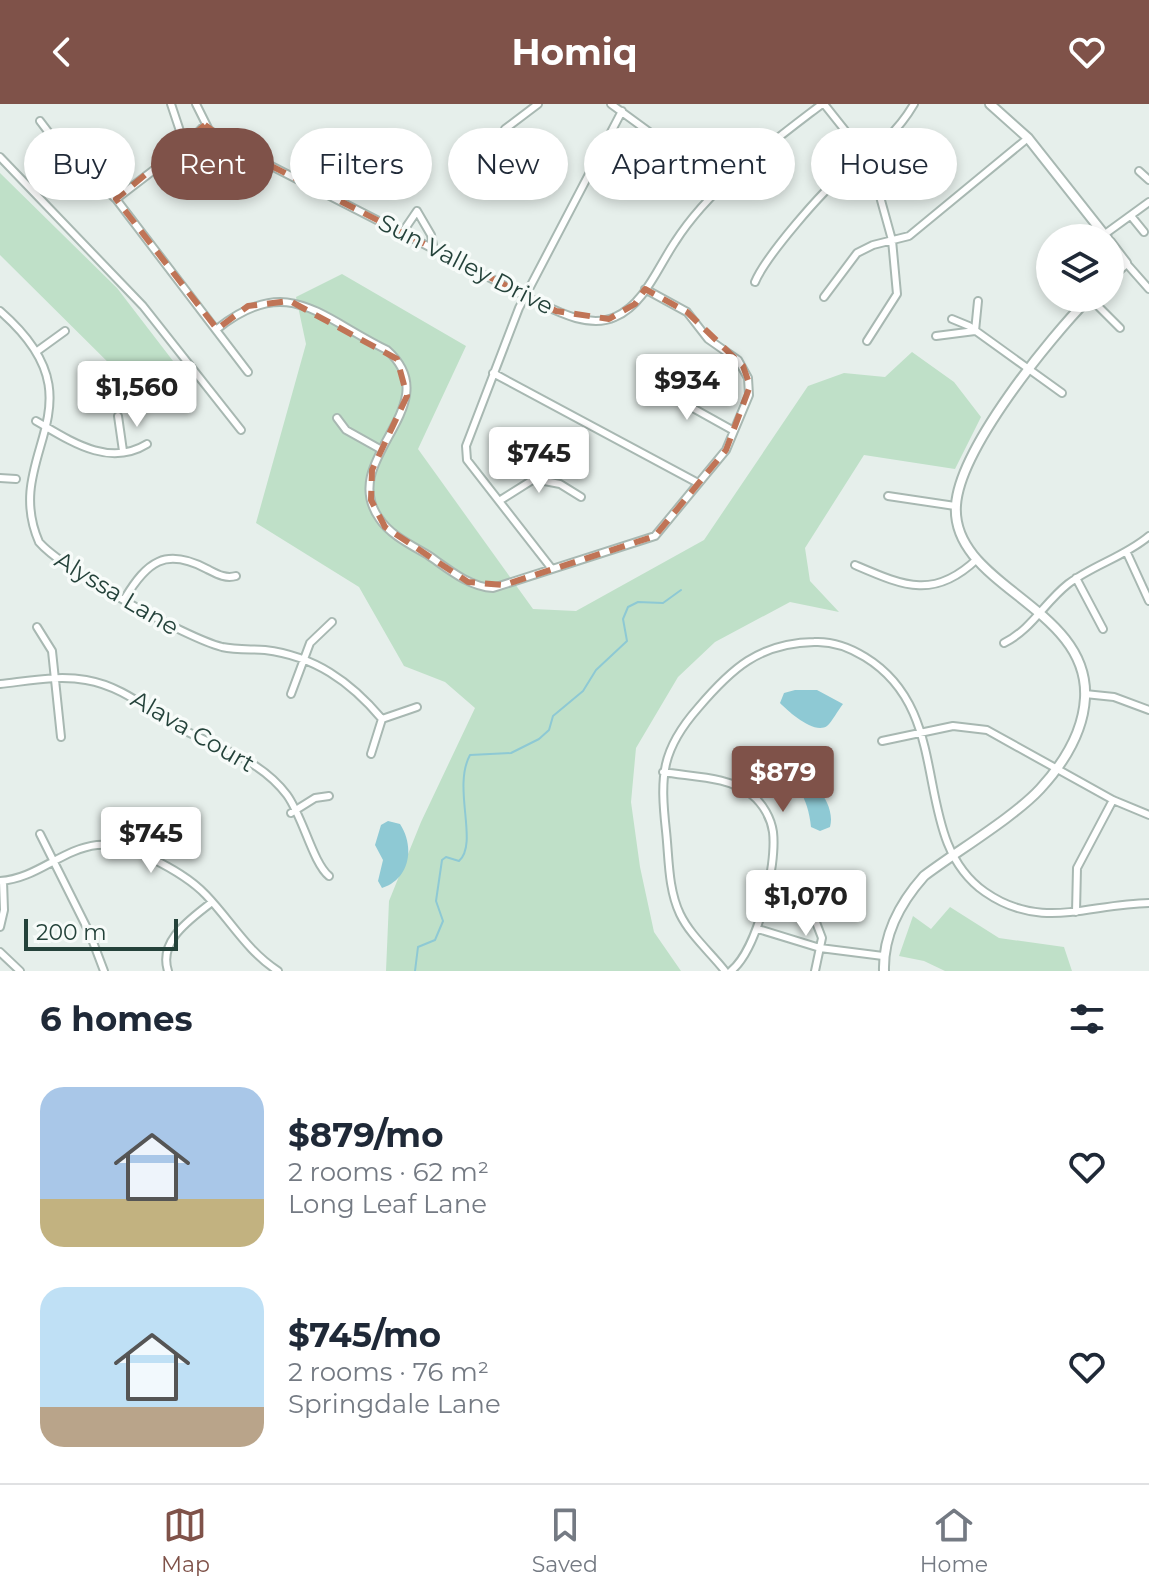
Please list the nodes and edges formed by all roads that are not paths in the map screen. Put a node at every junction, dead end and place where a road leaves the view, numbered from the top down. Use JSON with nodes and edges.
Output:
{"nodes":[{"id":1,"x":171,"y":104,"type":"edge"},
{"id":2,"x":196,"y":104,"type":"edge"},
{"id":3,"x":538,"y":104,"type":"edge"},
{"id":4,"x":611,"y":104,"type":"edge"},
{"id":5,"x":823,"y":104,"type":"edge"},
{"id":6,"x":914,"y":104,"type":"edge"},
{"id":7,"x":990,"y":104,"type":"edge"},
{"id":8,"x":622,"y":111,"type":"junction"},
{"id":9,"x":40,"y":121,"type":"dead end"},
{"id":10,"x":205,"y":125,"type":"junction"},
{"id":11,"x":45,"y":128,"type":"edge"},
{"id":12,"x":179,"y":128,"type":"edge"},
{"id":13,"x":202,"y":128,"type":"edge"},
{"id":14,"x":506,"y":128,"type":"edge"},
{"id":15,"x":645,"y":128,"type":"edge"},
{"id":16,"x":794,"y":128,"type":"edge"},
{"id":17,"x":842,"y":128,"type":"edge"},
{"id":18,"x":898,"y":128,"type":"edge"},
{"id":19,"x":1028,"y":138,"type":"junction"},
{"id":20,"x":0,"y":157,"type":"edge"},
{"id":21,"x":1139,"y":171,"type":"dead end"},
{"id":22,"x":151,"y":172,"type":"edge"},
{"id":23,"x":1149,"y":180,"type":"edge"},
{"id":24,"x":135,"y":184,"type":"edge"},
{"id":25,"x":117,"y":200,"type":"edge"},
{"id":26,"x":710,"y":200,"type":"edge"},
{"id":27,"x":818,"y":200,"type":"edge"},
{"id":28,"x":883,"y":200,"type":"edge"},
{"id":29,"x":1149,"y":202,"type":"edge"},
{"id":30,"x":1131,"y":216,"type":"junction"},
{"id":31,"x":1096,"y":224,"type":"edge"},
{"id":32,"x":1122,"y":224,"type":"edge"},
{"id":33,"x":1144,"y":232,"type":"dead end"},
{"id":34,"x":402,"y":233,"type":"junction"},
{"id":35,"x":892,"y":240,"type":"junction"},
{"id":36,"x":434,"y":250,"type":"junction"},
{"id":37,"x":1124,"y":260,"type":"edge"},
{"id":38,"x":1126,"y":263,"type":"joint"},
{"id":39,"x":755,"y":282,"type":"dead end"},
{"id":40,"x":645,"y":289,"type":"junction"},
{"id":41,"x":1149,"y":289,"type":"edge"},
{"id":42,"x":525,"y":296,"type":"junction"},
{"id":43,"x":824,"y":297,"type":"dead end"},
{"id":44,"x":978,"y":301,"type":"dead end"},
{"id":45,"x":0,"y":311,"type":"edge"},
{"id":46,"x":1078,"y":312,"type":"edge"},
{"id":47,"x":1104,"y":312,"type":"edge"},
{"id":48,"x":952,"y":319,"type":"dead end"},
{"id":49,"x":1120,"y":328,"type":"dead end"},
{"id":50,"x":217,"y":329,"type":"junction"},
{"id":51,"x":65,"y":331,"type":"dead end"},
{"id":52,"x":975,"y":331,"type":"junction"},
{"id":53,"x":936,"y":336,"type":"dead end"},
{"id":54,"x":867,"y":341,"type":"dead end"},
{"id":55,"x":36,"y":352,"type":"junction"},
{"id":56,"x":1028,"y":369,"type":"junction"},
{"id":57,"x":248,"y":372,"type":"dead end"},
{"id":58,"x":493,"y":373,"type":"junction"},
{"id":59,"x":655,"y":387,"type":"dead end"},
{"id":60,"x":1062,"y":393,"type":"dead end"},
{"id":61,"x":118,"y":416,"type":"dead end"},
{"id":62,"x":337,"y":418,"type":"dead end"},
{"id":63,"x":36,"y":421,"type":"junction"},
{"id":64,"x":32,"y":429,"type":"dead end"},
{"id":65,"x":241,"y":430,"type":"dead end"},
{"id":66,"x":734,"y":431,"type":"junction"},
{"id":67,"x":147,"y":444,"type":"dead end"},
{"id":68,"x":380,"y":449,"type":"junction"},
{"id":69,"x":123,"y":451,"type":"junction"},
{"id":70,"x":17,"y":470,"type":"dead end"},
{"id":71,"x":0,"y":478,"type":"edge"},
{"id":72,"x":16,"y":479,"type":"junction"},
{"id":73,"x":696,"y":482,"type":"junction"},
{"id":74,"x":17,"y":489,"type":"dead end"},
{"id":75,"x":888,"y":496,"type":"dead end"},
{"id":76,"x":581,"y":497,"type":"dead end"},
{"id":77,"x":499,"y":501,"type":"junction"},
{"id":78,"x":20,"y":506,"type":"dead end"},
{"id":79,"x":955,"y":506,"type":"junction"},
{"id":80,"x":1149,"y":536,"type":"edge"},
{"id":81,"x":1127,"y":553,"type":"junction"},
{"id":82,"x":977,"y":559,"type":"junction"},
{"id":83,"x":855,"y":565,"type":"dead end"},
{"id":84,"x":552,"y":569,"type":"junction"},
{"id":85,"x":236,"y":576,"type":"dead end"},
{"id":86,"x":1076,"y":578,"type":"junction"},
{"id":87,"x":125,"y":598,"type":"junction"},
{"id":88,"x":1149,"y":601,"type":"edge"},
{"id":89,"x":1040,"y":614,"type":"junction"},
{"id":90,"x":332,"y":622,"type":"dead end"},
{"id":91,"x":37,"y":627,"type":"dead end"},
{"id":92,"x":1103,"y":629,"type":"dead end"},
{"id":93,"x":1004,"y":643,"type":"dead end"},
{"id":94,"x":304,"y":657,"type":"junction"},
{"id":95,"x":55,"y":678,"type":"junction"},
{"id":96,"x":0,"y":684,"type":"edge"},
{"id":97,"x":291,"y":694,"type":"dead end"},
{"id":98,"x":1085,"y":694,"type":"junction"},
{"id":99,"x":417,"y":707,"type":"dead end"},
{"id":100,"x":1149,"y":710,"type":"edge"},
{"id":101,"x":382,"y":719,"type":"junction"},
{"id":102,"x":921,"y":731,"type":"junction"},
{"id":103,"x":61,"y":737,"type":"dead end"},
{"id":104,"x":882,"y":741,"type":"dead end"},
{"id":105,"x":371,"y":754,"type":"dead end"},
{"id":106,"x":1058,"y":768,"type":"junction"},
{"id":107,"x":663,"y":772,"type":"junction"},
{"id":108,"x":329,"y":796,"type":"dead end"},
{"id":109,"x":1113,"y":800,"type":"junction"},
{"id":110,"x":294,"y":811,"type":"junction"},
{"id":111,"x":1149,"y":815,"type":"edge"},
{"id":112,"x":117,"y":822,"type":"dead end"},
{"id":113,"x":40,"y":834,"type":"dead end"},
{"id":114,"x":111,"y":846,"type":"junction"},
{"id":115,"x":952,"y":854,"type":"junction"},
{"id":116,"x":54,"y":861,"type":"junction"},
{"id":117,"x":329,"y":876,"type":"dead end"},
{"id":118,"x":2,"y":881,"type":"edge"},
{"id":119,"x":212,"y":902,"type":"junction"},
{"id":120,"x":1149,"y":903,"type":"edge"},
{"id":121,"x":809,"y":904,"type":"dead end"},
{"id":122,"x":1076,"y":912,"type":"junction"},
{"id":123,"x":0,"y":927,"type":"edge"},
{"id":124,"x":758,"y":929,"type":"junction"},
{"id":125,"x":820,"y":948,"type":"junction"},
{"id":126,"x":0,"y":952,"type":"edge"},
{"id":127,"x":883,"y":956,"type":"junction"},
{"id":128,"x":20,"y":971,"type":"edge"},
{"id":129,"x":104,"y":971,"type":"edge"},
{"id":130,"x":168,"y":971,"type":"edge"},
{"id":131,"x":278,"y":971,"type":"edge"},
{"id":132,"x":728,"y":971,"type":"edge"},
{"id":133,"x":815,"y":971,"type":"edge"},
{"id":134,"x":884,"y":971,"type":"edge"}],
"edges":[{"from":1,"to":12,"type":"street"},
{"from":2,"to":10,"type":"street"},
{"from":3,"to":14,"type":"street"},
{"from":4,"to":8,"type":"street"},
{"from":5,"to":16,"type":"street","name":"Sun Valley Drive"},
{"from":5,"to":17,"type":"street"},
{"from":6,"to":18,"type":"street"},
{"from":7,"to":19,"type":"street"},
{"from":8,"to":15,"type":"street"},
{"from":8,"to":42,"type":"street"},
{"from":9,"to":11,"type":"street"},
{"from":10,"to":13,"type":"street"},
{"from":10,"to":34,"type":"street","name":"Sun Valley Drive"},
{"from":19,"to":31,"type":"street"},
{"from":19,"to":35,"type":"street"},
{"from":20,"to":65,"type":"street"},
{"from":21,"to":23,"type":"street"},
{"from":22,"to":24,"type":"street"},
{"from":25,"to":50,"type":"street"},
{"from":26,"to":40,"type":"street","name":"Sun Valley Drive"},
{"from":27,"to":39,"type":"street"},
{"from":28,"to":35,"type":"street"},
{"from":29,"to":30,"type":"street"},
{"from":30,"to":32,"type":"street"},
{"from":30,"to":33,"type":"street"},
{"from":34,"to":36,"type":"street","name":"Sun Valley Drive"},
{"from":34,"to":36,"type":"street"},
{"from":35,"to":43,"type":"street"},
{"from":35,"to":54,"type":"street"},
{"from":36,"to":42,"type":"street","name":"Sun Valley Drive"},
{"from":37,"to":38,"type":"street"},
{"from":38,"to":41,"type":"street"},
{"from":40,"to":42,"type":"street","name":"Sun Valley Drive"},
{"from":40,"to":66,"type":"street"},
{"from":42,"to":58,"type":"street"},
{"from":44,"to":52,"type":"street"},
{"from":45,"to":55,"type":"street"},
{"from":46,"to":56,"type":"street"},
{"from":47,"to":49,"type":"street"},
{"from":48,"to":52,"type":"street"},
{"from":50,"to":57,"type":"street"},
{"from":50,"to":68,"type":"street"},
{"from":51,"to":55,"type":"street"},
{"from":52,"to":53,"type":"street"},
{"from":52,"to":56,"type":"street"},
{"from":55,"to":63,"type":"street"},
{"from":56,"to":60,"type":"street"},
{"from":56,"to":79,"type":"street"},
{"from":58,"to":73,"type":"street"},
{"from":58,"to":77,"type":"street"},
{"from":59,"to":66,"type":"street"},
{"from":61,"to":69,"type":"street"},
{"from":62,"to":68,"type":"street"},
{"from":63,"to":64,"type":"street"},
{"from":63,"to":69,"type":"street"},
{"from":66,"to":73,"type":"street"},
{"from":67,"to":69,"type":"street"},
{"from":68,"to":84,"type":"street"},
{"from":70,"to":72,"type":"street"},
{"from":71,"to":72,"type":"street"},
{"from":72,"to":74,"type":"street"},
{"from":73,"to":84,"type":"street"},
{"from":75,"to":79,"type":"street"},
{"from":76,"to":77,"type":"street"},
{"from":77,"to":84,"type":"street"},
{"from":78,"to":87,"type":"street","name":"Alyssa Lane"},
{"from":79,"to":82,"type":"street"},
{"from":80,"to":81,"type":"street"},
{"from":81,"to":86,"type":"street"},
{"from":81,"to":88,"type":"street"},
{"from":82,"to":83,"type":"street"},
{"from":82,"to":89,"type":"street"},
{"from":85,"to":87,"type":"street"},
{"from":86,"to":89,"type":"street"},
{"from":86,"to":92,"type":"street"},
{"from":87,"to":94,"type":"street","name":"Alyssa Lane"},
{"from":89,"to":93,"type":"street"},
{"from":89,"to":98,"type":"street"},
{"from":90,"to":94,"type":"street"},
{"from":91,"to":95,"type":"street"},
{"from":94,"to":97,"type":"street"},
{"from":94,"to":101,"type":"street","name":"Alyssa Lane"},
{"from":95,"to":96,"type":"street","name":"Alava Court"},
{"from":95,"to":103,"type":"street"},
{"from":95,"to":110,"type":"street","name":"Alava Court"},
{"from":98,"to":100,"type":"street"},
{"from":98,"to":106,"type":"street"},
{"from":99,"to":101,"type":"street"},
{"from":101,"to":105,"type":"street"},
{"from":102,"to":104,"type":"street"},
{"from":102,"to":106,"type":"street"},
{"from":102,"to":107,"type":"street"},
{"from":102,"to":115,"type":"street"},
{"from":106,"to":109,"type":"street"},
{"from":106,"to":115,"type":"street"},
{"from":107,"to":124,"type":"street"},
{"from":107,"to":132,"type":"street"},
{"from":108,"to":110,"type":"street"},
{"from":109,"to":111,"type":"street"},
{"from":109,"to":122,"type":"street"},
{"from":110,"to":117,"type":"street","name":"Alava Court"},
{"from":112,"to":114,"type":"street"},
{"from":113,"to":116,"type":"street"},
{"from":114,"to":116,"type":"street"},
{"from":114,"to":119,"type":"street"},
{"from":115,"to":122,"type":"street"},
{"from":115,"to":127,"type":"street"},
{"from":116,"to":118,"type":"street"},
{"from":116,"to":129,"type":"street"},
{"from":118,"to":123,"type":"street"},
{"from":119,"to":130,"type":"street"},
{"from":119,"to":131,"type":"street"},
{"from":120,"to":122,"type":"street"},
{"from":121,"to":125,"type":"street"},
{"from":124,"to":125,"type":"street"},
{"from":124,"to":132,"type":"street"},
{"from":125,"to":127,"type":"street"},
{"from":125,"to":133,"type":"street"},
{"from":126,"to":128,"type":"street"},
{"from":127,"to":134,"type":"street"}]}
